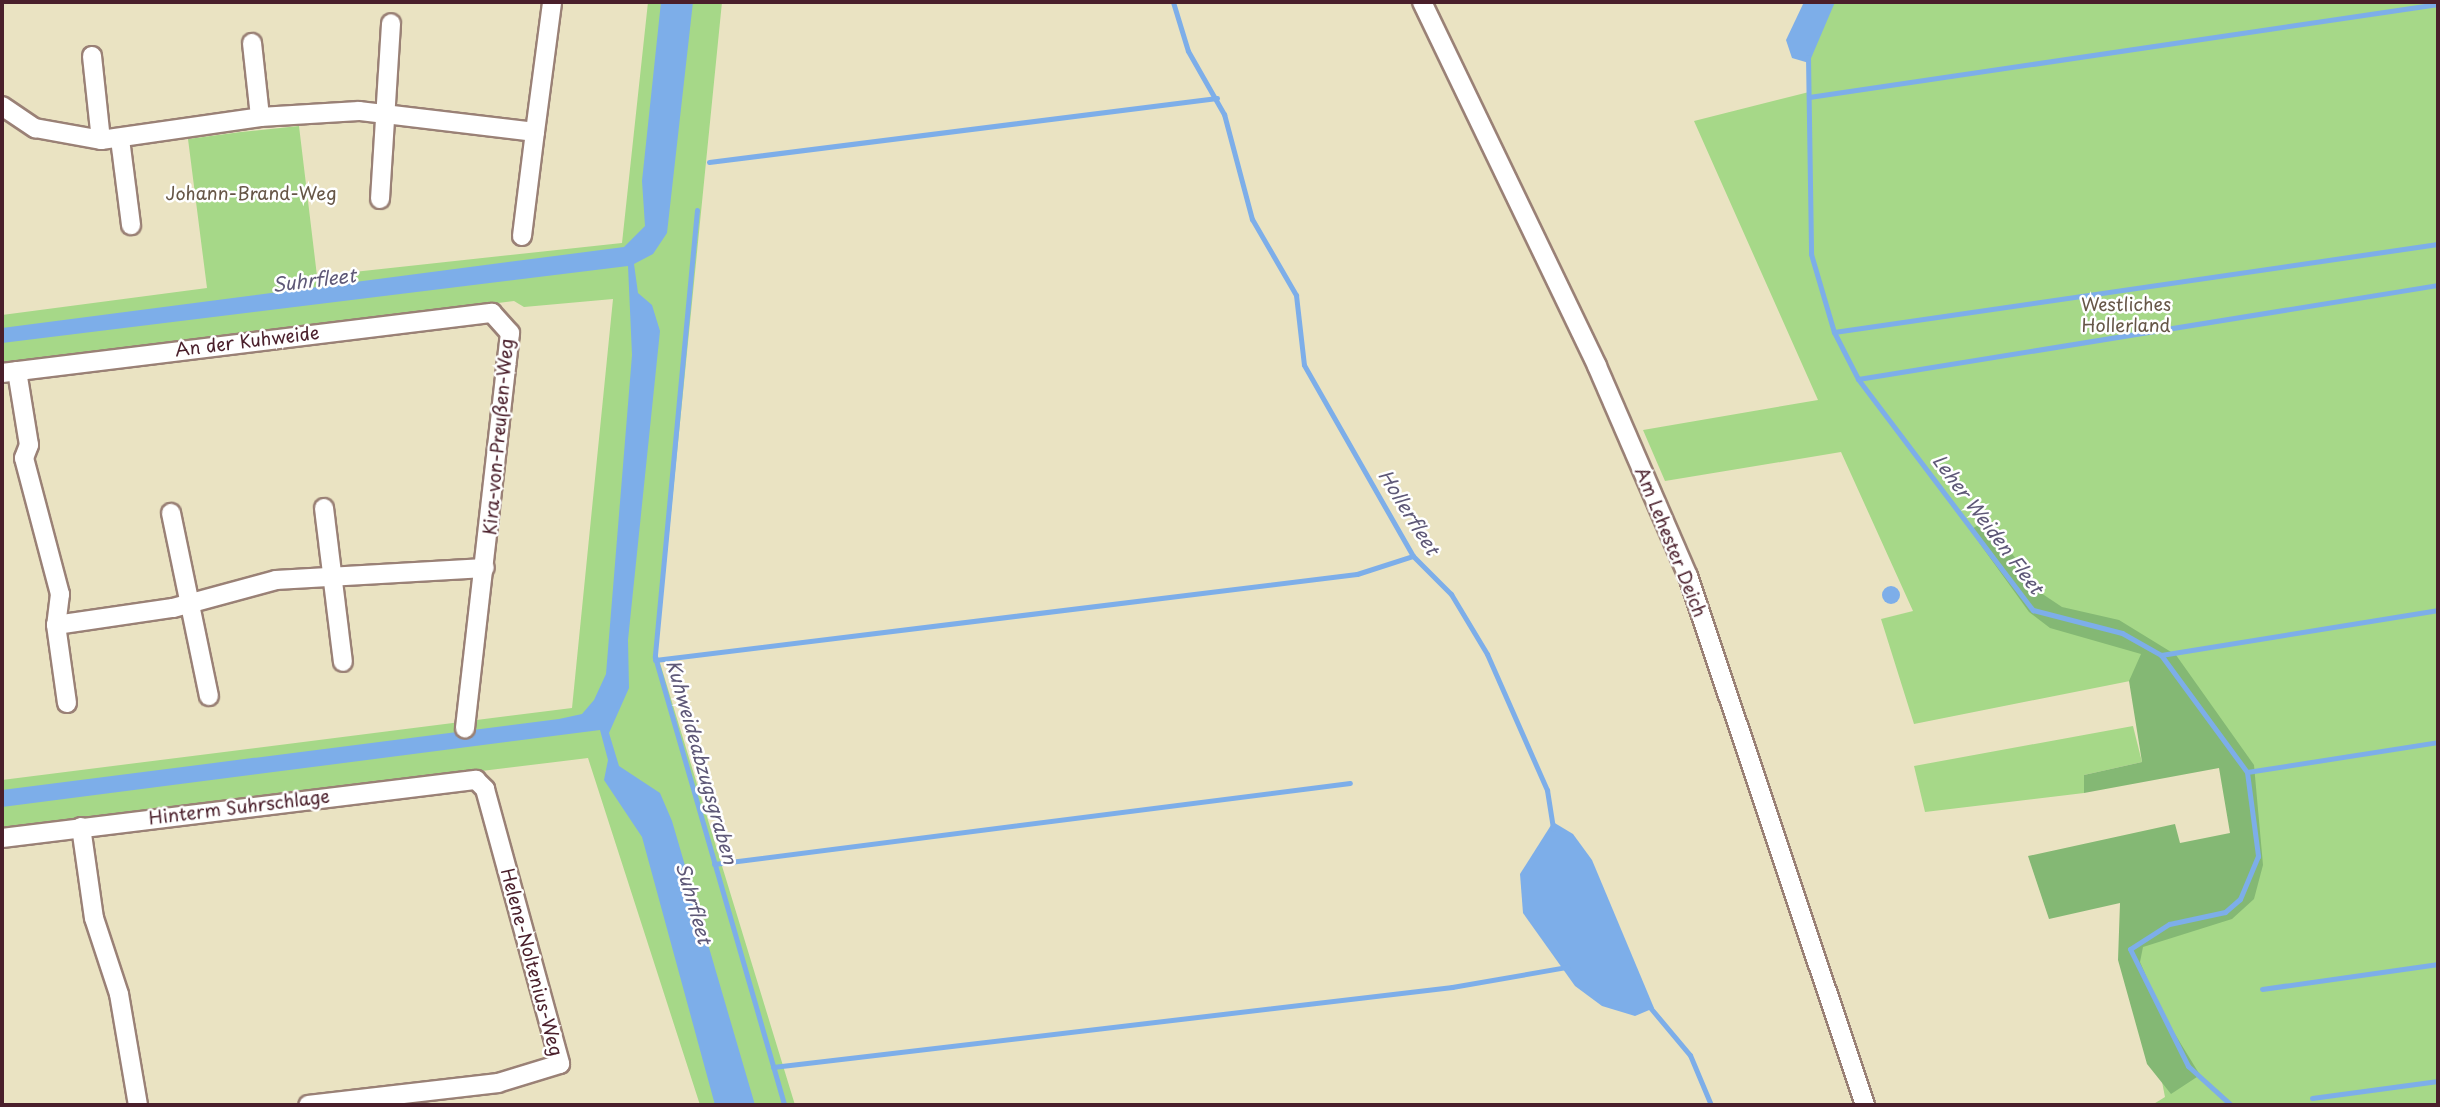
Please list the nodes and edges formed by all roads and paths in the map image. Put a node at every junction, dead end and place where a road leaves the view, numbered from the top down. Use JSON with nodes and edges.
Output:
{"nodes":[{"id":1,"x":552,"y":2,"type":"edge"},
{"id":2,"x":1422,"y":2,"type":"edge"},
{"id":3,"x":391,"y":23,"type":"dead end"},
{"id":4,"x":252,"y":43,"type":"dead end"},
{"id":5,"x":92,"y":56,"type":"dead end"},
{"id":6,"x":2,"y":106,"type":"edge"},
{"id":7,"x":385,"y":115,"type":"junction"},
{"id":8,"x":260,"y":117,"type":"junction"},
{"id":9,"x":535,"y":132,"type":"junction"},
{"id":10,"x":120,"y":139,"type":"junction"},
{"id":11,"x":101,"y":140,"type":"junction"},
{"id":12,"x":380,"y":198,"type":"dead end"},
{"id":13,"x":131,"y":225,"type":"dead end"},
{"id":14,"x":522,"y":236,"type":"dead end"},
{"id":15,"x":492,"y":313,"type":"joint"},
{"id":16,"x":9,"y":372,"type":"edge"},
{"id":17,"x":324,"y":508,"type":"dead end"},
{"id":18,"x":171,"y":513,"type":"dead end"},
{"id":19,"x":485,"y":568,"type":"junction"},
{"id":20,"x":336,"y":580,"type":"junction"},
{"id":21,"x":191,"y":604,"type":"junction"},
{"id":22,"x":56,"y":625,"type":"junction"},
{"id":23,"x":343,"y":662,"type":"dead end"},
{"id":24,"x":209,"y":696,"type":"dead end"},
{"id":25,"x":67,"y":703,"type":"dead end"},
{"id":26,"x":465,"y":728,"type":"dead end"},
{"id":27,"x":476,"y":779,"type":"joint"},
{"id":28,"x":81,"y":827,"type":"junction"},
{"id":29,"x":2,"y":838,"type":"edge"},
{"id":30,"x":138,"y":1105,"type":"edge"},
{"id":31,"x":308,"y":1105,"type":"edge"},
{"id":32,"x":1865,"y":1105,"type":"edge"}],
"edges":[{"from":1,"to":9,"type":"street"},
{"from":2,"to":32,"type":"street","name":"Am Lehester Deich"},
{"from":3,"to":7,"type":"street"},
{"from":4,"to":8,"type":"street"},
{"from":5,"to":11,"type":"street"},
{"from":6,"to":11,"type":"street"},
{"from":7,"to":8,"type":"street"},
{"from":7,"to":9,"type":"street"},
{"from":7,"to":12,"type":"street"},
{"from":8,"to":10,"type":"street"},
{"from":9,"to":14,"type":"street"},
{"from":10,"to":11,"type":"street"},
{"from":10,"to":13,"type":"street"},
{"from":15,"to":16,"type":"street","name":"An der Kuhweide"},
{"from":15,"to":19,"type":"street","name":"Kira-von-Preußen-Weg"},
{"from":16,"to":22,"type":"street"},
{"from":17,"to":20,"type":"street"},
{"from":18,"to":21,"type":"street"},
{"from":19,"to":20,"type":"street"},
{"from":19,"to":26,"type":"street","name":"Kira-von-Preußen-Weg"},
{"from":20,"to":21,"type":"street"},
{"from":20,"to":23,"type":"street"},
{"from":21,"to":22,"type":"street"},
{"from":21,"to":24,"type":"street"},
{"from":22,"to":25,"type":"street"},
{"from":27,"to":28,"type":"street","name":"Hinterm Suhrschlage"},
{"from":27,"to":31,"type":"street","name":"Helene-Noltenius-Weg"},
{"from":28,"to":29,"type":"street","name":"Hinterm Suhrschlage"},
{"from":28,"to":30,"type":"street"}]}
